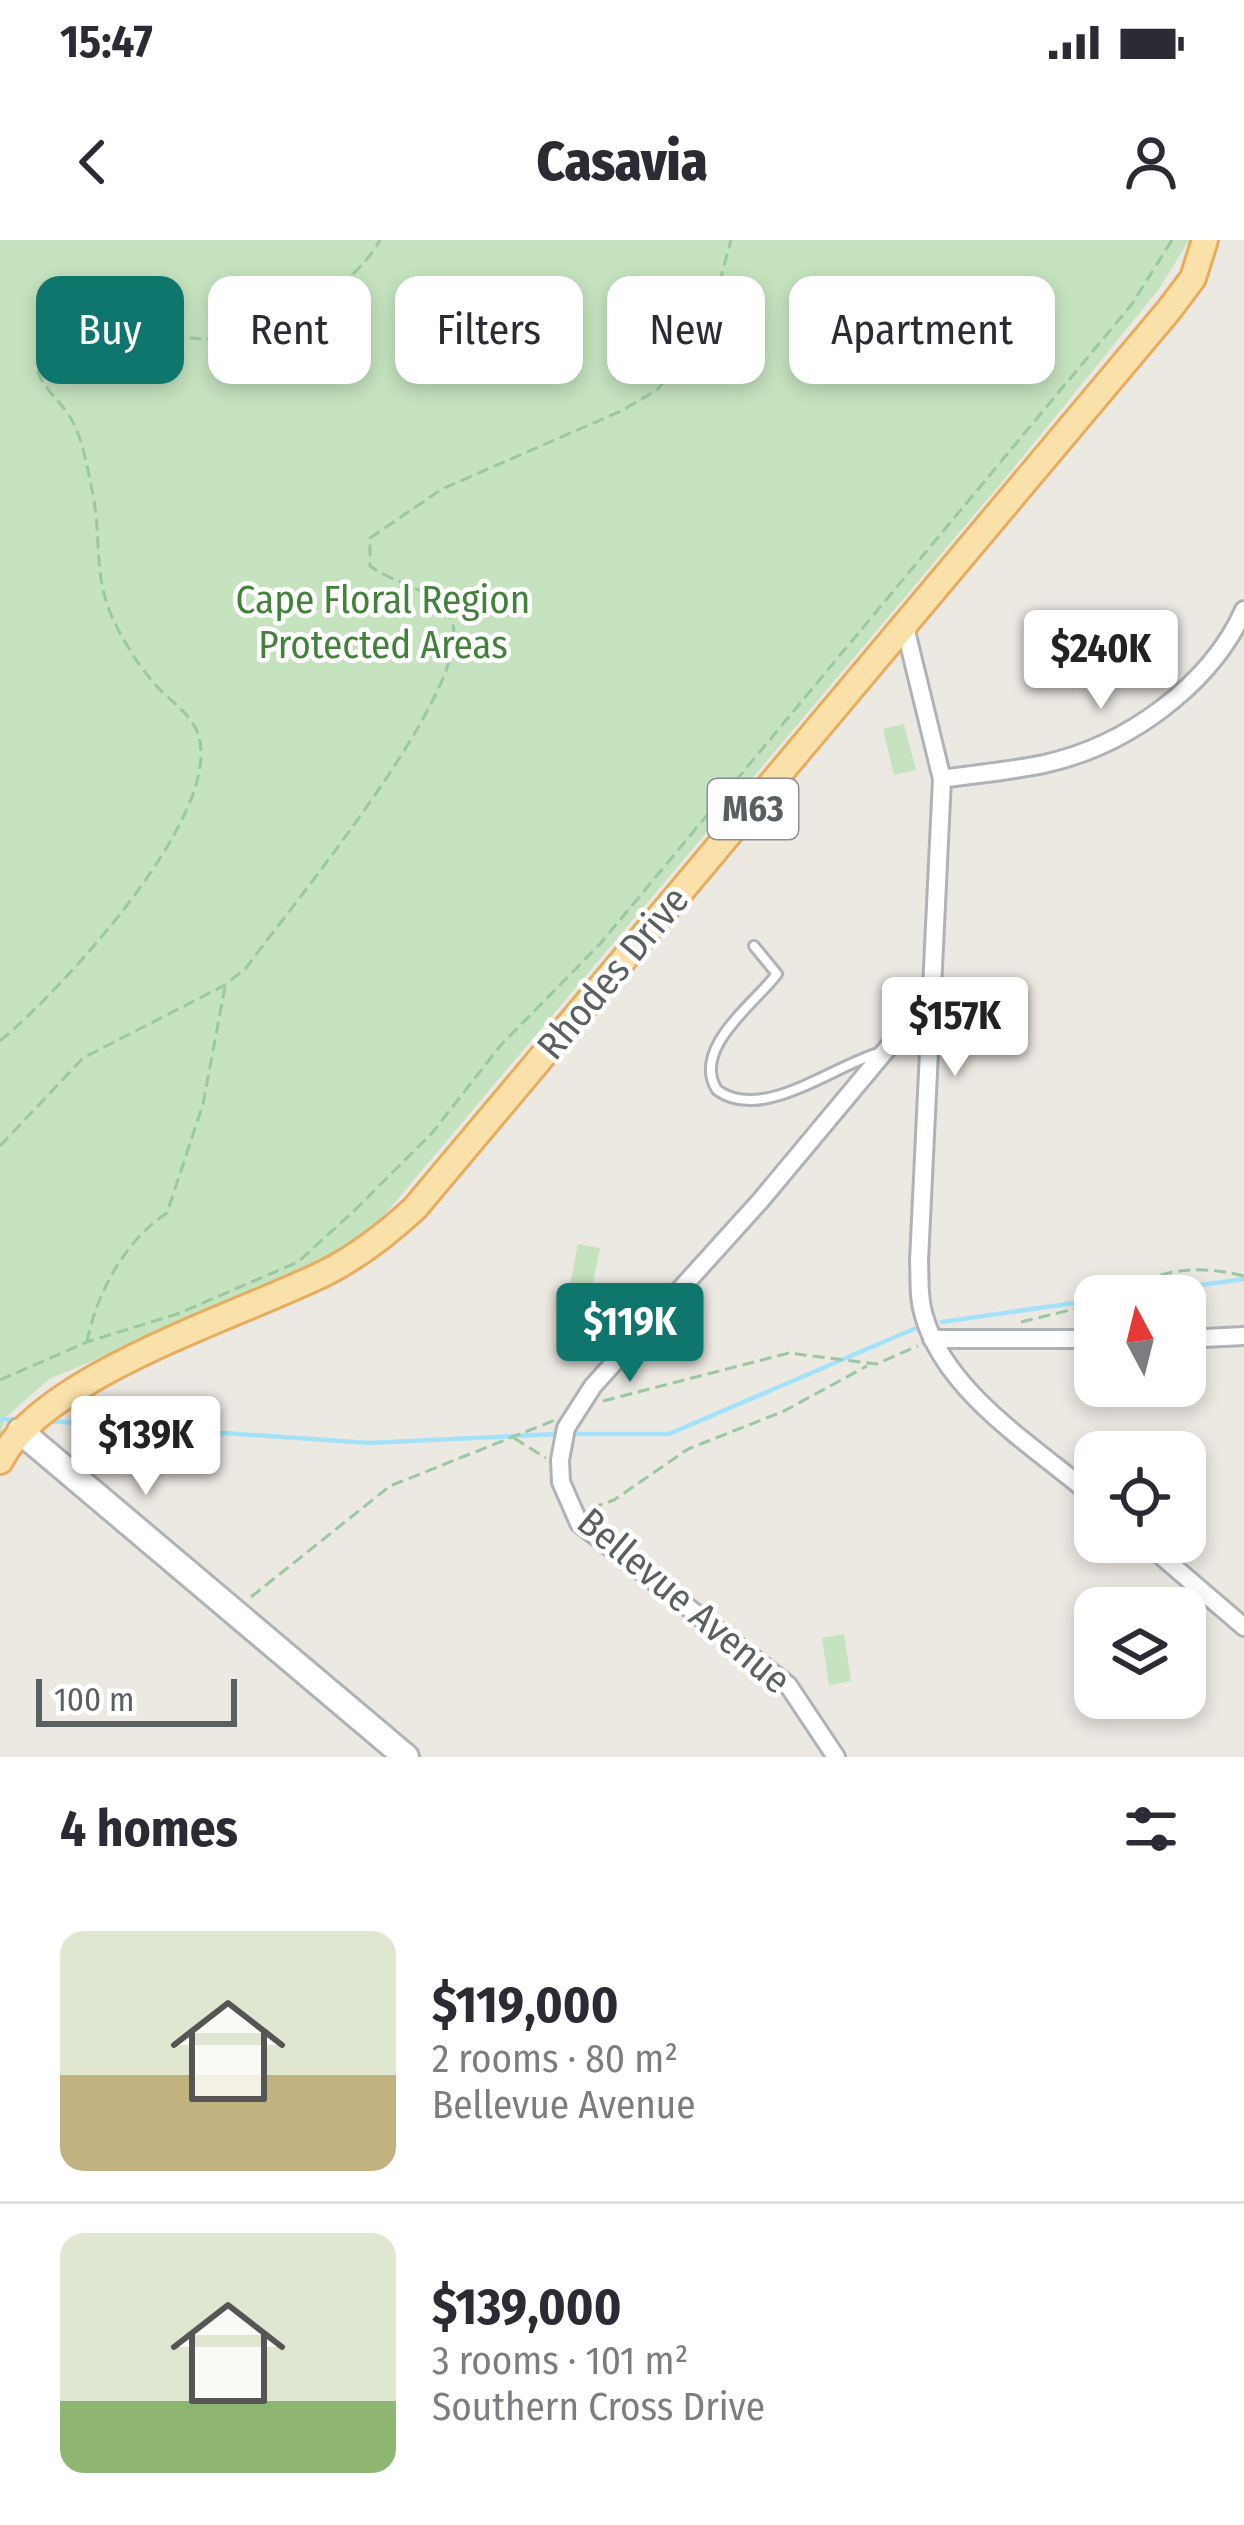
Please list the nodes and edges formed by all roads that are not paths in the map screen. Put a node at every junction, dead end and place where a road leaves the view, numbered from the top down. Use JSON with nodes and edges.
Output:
{"nodes":[{"id":1,"x":1205,"y":240,"type":"edge"},
{"id":2,"x":1244,"y":610,"type":"edge"},
{"id":3,"x":904,"y":622,"type":"junction"},
{"id":4,"x":942,"y":778,"type":"junction"},
{"id":5,"x":754,"y":946,"type":"dead end"},
{"id":6,"x":932,"y":995,"type":"junction"},
{"id":7,"x":888,"y":1050,"type":"junction"},
{"id":8,"x":1244,"y":1336,"type":"edge"},
{"id":9,"x":932,"y":1339,"type":"junction"},
{"id":10,"x":1074,"y":1339,"type":"edge"},
{"id":11,"x":1206,"y":1339,"type":"edge"},
{"id":12,"x":29,"y":1422,"type":"junction"},
{"id":13,"x":0,"y":1462,"type":"edge"},
{"id":14,"x":1074,"y":1480,"type":"edge"},
{"id":15,"x":1169,"y":1563,"type":"edge"},
{"id":16,"x":1244,"y":1627,"type":"edge"},
{"id":17,"x":406,"y":1757,"type":"edge"},
{"id":18,"x":836,"y":1757,"type":"edge"}],
"edges":[{"from":1,"to":3,"type":"main road","name":"Rhodes Drive","number":"M63"},
{"from":2,"to":4,"type":"street"},
{"from":3,"to":4,"type":"street"},
{"from":3,"to":12,"type":"main road","name":"Rhodes Drive","number":"M63"},
{"from":4,"to":6,"type":"street"},
{"from":5,"to":7,"type":"lane"},
{"from":6,"to":7,"type":"street","name":"Bellevue Avenue"},
{"from":6,"to":9,"type":"street"},
{"from":7,"to":18,"type":"street","name":"Bellevue Avenue"},
{"from":8,"to":11,"type":"street"},
{"from":9,"to":10,"type":"street"},
{"from":9,"to":14,"type":"street"},
{"from":12,"to":13,"type":"main road","name":"Rhodes Drive","number":"M63"},
{"from":12,"to":17,"type":"street"},
{"from":15,"to":16,"type":"street"}]}
